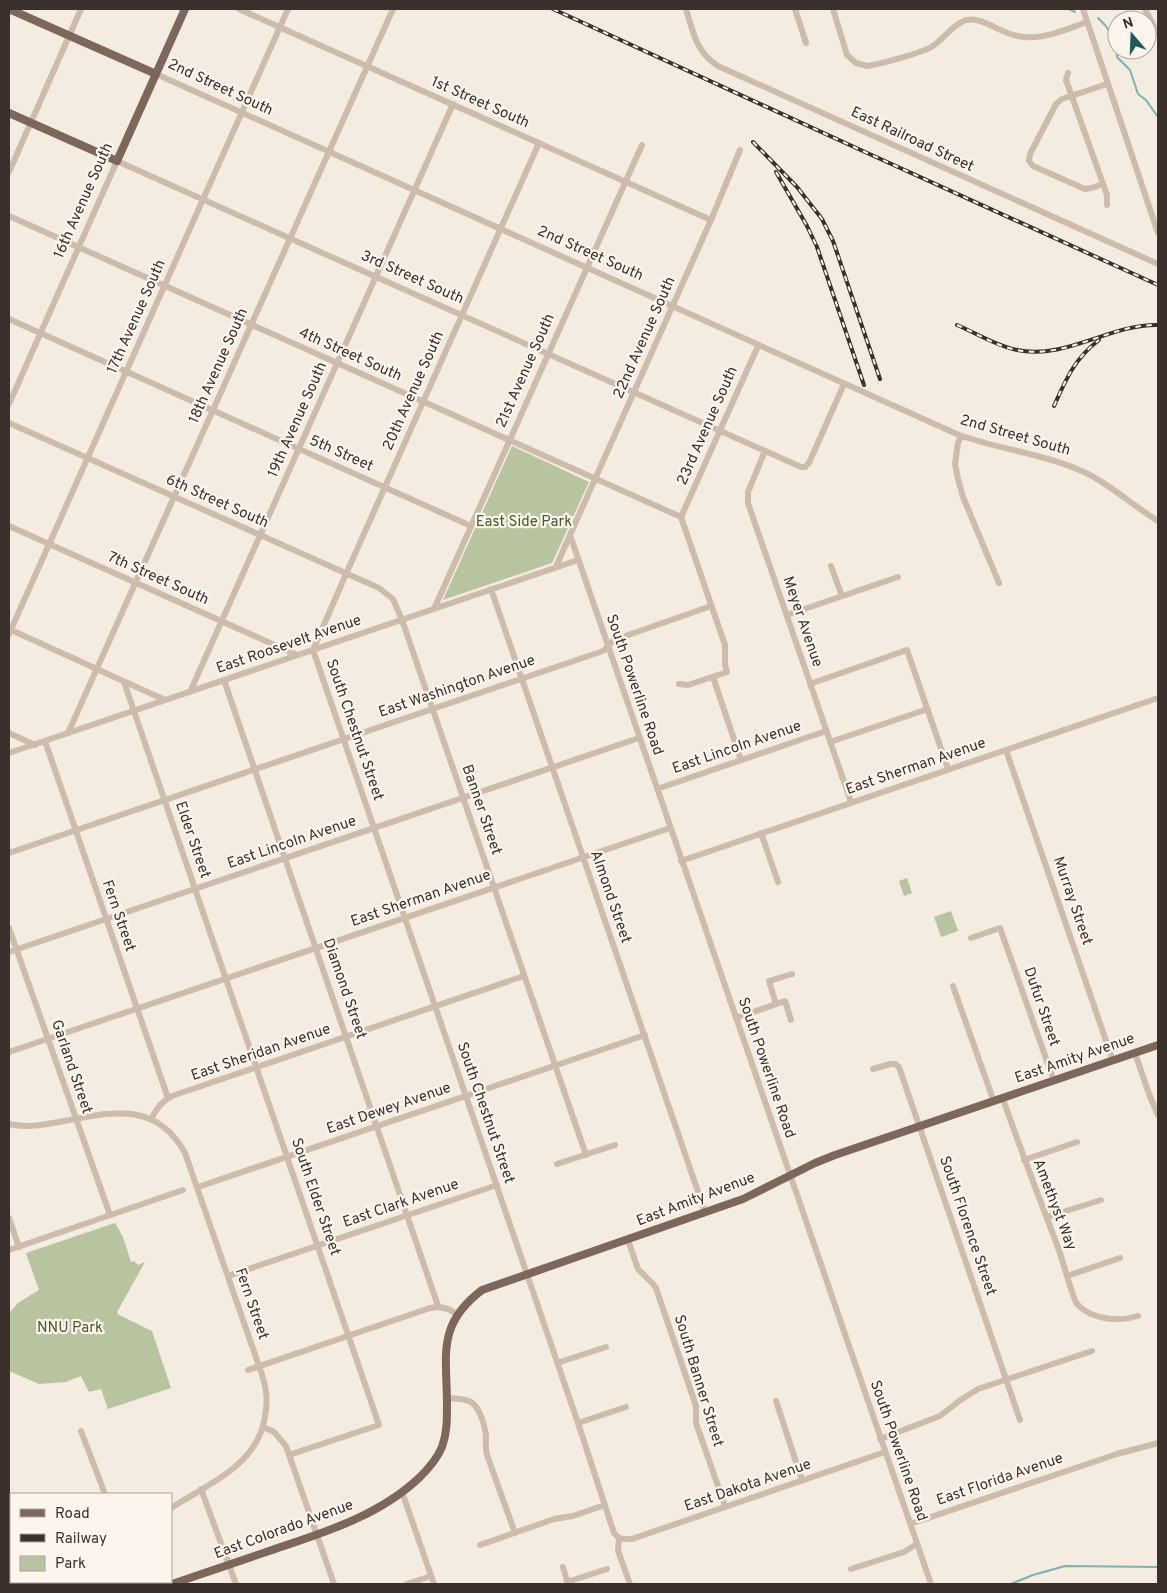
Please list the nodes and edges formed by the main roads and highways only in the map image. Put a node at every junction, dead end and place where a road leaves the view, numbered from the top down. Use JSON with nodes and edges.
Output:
{"nodes":[{"id":1,"x":9,"y":9,"type":"edge"},
{"id":2,"x":185,"y":9,"type":"edge"},
{"id":3,"x":156,"y":74,"type":"junction"},
{"id":4,"x":9,"y":113,"type":"edge"},
{"id":5,"x":117,"y":161,"type":"joint"},
{"id":6,"x":1158,"y":1045,"type":"edge"},
{"id":7,"x":402,"y":1492,"type":"joint"},
{"id":8,"x":172,"y":1584,"type":"edge"}],
"edges":[{"from":1,"to":3,"type":"main road","name":"2nd Street South"},
{"from":2,"to":3,"type":"main road","name":"16th Avenue South"},
{"from":3,"to":5,"type":"main road","name":"16th Avenue South"},
{"from":4,"to":5,"type":"main road","name":"3rd Street South"},
{"from":6,"to":7,"type":"main road","name":"East Amity Avenue"},
{"from":7,"to":8,"type":"main road","name":"East Colorado Avenue"}]}
